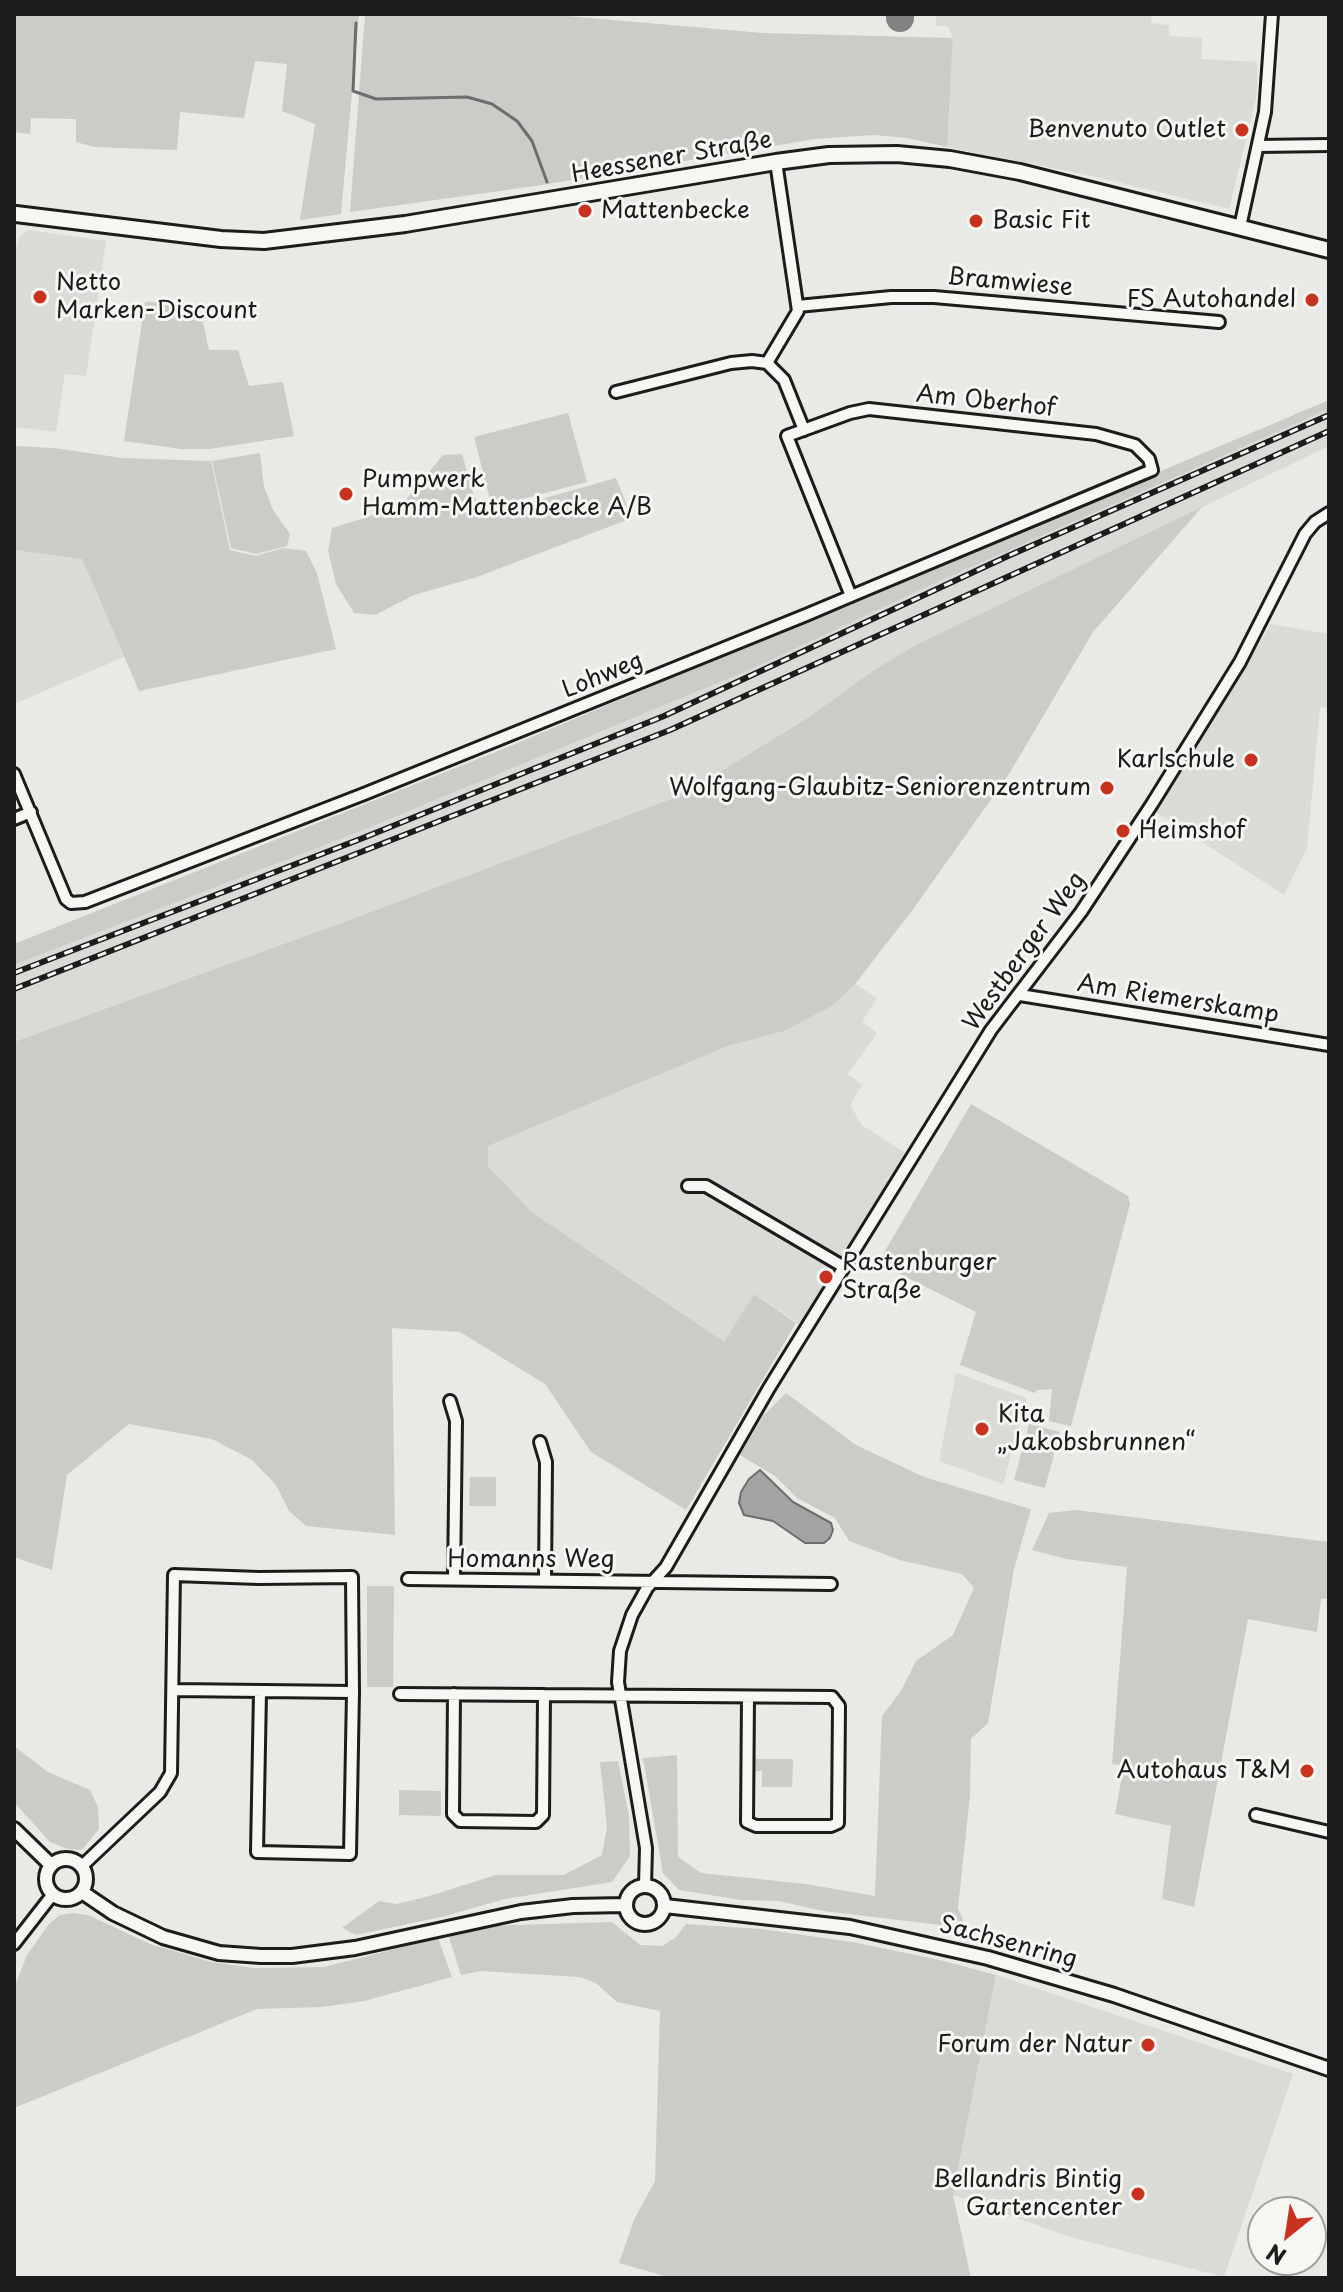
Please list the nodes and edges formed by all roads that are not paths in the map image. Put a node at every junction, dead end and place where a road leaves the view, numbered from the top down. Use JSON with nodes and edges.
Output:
{"nodes":[{"id":1,"x":1272,"y":14,"type":"edge"},
{"id":2,"x":1329,"y":145,"type":"edge"},
{"id":3,"x":1258,"y":146,"type":"junction"},
{"id":4,"x":776,"y":162,"type":"junction"},
{"id":5,"x":15,"y":216,"type":"edge"},
{"id":6,"x":1240,"y":227,"type":"junction"},
{"id":7,"x":1329,"y":250,"type":"edge"},
{"id":8,"x":798,"y":306,"type":"junction"},
{"id":9,"x":1219,"y":322,"type":"dead end"},
{"id":10,"x":767,"y":363,"type":"junction"},
{"id":11,"x":616,"y":392,"type":"dead end"},
{"id":12,"x":804,"y":430,"type":"junction"},
{"id":13,"x":1152,"y":470,"type":"joint"},
{"id":14,"x":1329,"y":513,"type":"edge"},
{"id":15,"x":851,"y":596,"type":"junction"},
{"id":16,"x":14,"y":774,"type":"edge"},
{"id":17,"x":31,"y":812,"type":"junction"},
{"id":18,"x":14,"y":819,"type":"edge"},
{"id":19,"x":1020,"y":995,"type":"junction"},
{"id":20,"x":1329,"y":1045,"type":"edge"},
{"id":21,"x":688,"y":1186,"type":"dead end"},
{"id":22,"x":844,"y":1267,"type":"junction"},
{"id":23,"x":450,"y":1401,"type":"dead end"},
{"id":24,"x":540,"y":1442,"type":"dead end"},
{"id":25,"x":408,"y":1579,"type":"dead end"},
{"id":26,"x":454,"y":1579,"type":"junction"},
{"id":27,"x":545,"y":1580,"type":"junction"},
{"id":28,"x":653,"y":1581,"type":"junction"},
{"id":29,"x":831,"y":1584,"type":"dead end"},
{"id":30,"x":174,"y":1690,"type":"junction"},
{"id":31,"x":260,"y":1692,"type":"junction"},
{"id":32,"x":353,"y":1692,"type":"junction"},
{"id":33,"x":400,"y":1694,"type":"dead end"},
{"id":34,"x":454,"y":1694,"type":"junction"},
{"id":35,"x":544,"y":1695,"type":"junction"},
{"id":36,"x":621,"y":1696,"type":"junction"},
{"id":37,"x":748,"y":1698,"type":"junction"},
{"id":38,"x":1256,"y":1815,"type":"dead end"},
{"id":39,"x":14,"y":1829,"type":"edge"},
{"id":40,"x":1329,"y":1832,"type":"edge"},
{"id":41,"x":51,"y":1865,"type":"junction"},
{"id":42,"x":82,"y":1866,"type":"junction"},
{"id":43,"x":645,"y":1886,"type":"junction"},
{"id":44,"x":82,"y":1892,"type":"junction"},
{"id":45,"x":53,"y":1894,"type":"junction"},
{"id":46,"x":625,"y":1905,"type":"junction"},
{"id":47,"x":665,"y":1906,"type":"junction"},
{"id":48,"x":14,"y":1944,"type":"edge"},
{"id":49,"x":1329,"y":2069,"type":"edge"}],
"edges":[{"from":1,"to":3,"type":"street"},
{"from":2,"to":3,"type":"street"},
{"from":3,"to":6,"type":"street"},
{"from":4,"to":5,"type":"main road","name":"Heessener Straße"},
{"from":4,"to":6,"type":"main road","name":"Heessener Straße"},
{"from":4,"to":8,"type":"street"},
{"from":6,"to":7,"type":"main road","name":"Heessener Straße"},
{"from":8,"to":9,"type":"street","name":"Bramwiese"},
{"from":8,"to":10,"type":"street"},
{"from":10,"to":11,"type":"street"},
{"from":10,"to":12,"type":"street"},
{"from":12,"to":13,"type":"street","name":"Am Oberhof"},
{"from":12,"to":15,"type":"street"},
{"from":13,"to":15,"type":"street","name":"Lohweg"},
{"from":14,"to":19,"type":"street","name":"Westberger Weg"},
{"from":15,"to":17,"type":"street","name":"Lohweg"},
{"from":16,"to":17,"type":"street"},
{"from":17,"to":18,"type":"street"},
{"from":19,"to":20,"type":"street","name":"Am Riemerskamp"},
{"from":19,"to":22,"type":"street","name":"Westberger Weg"},
{"from":21,"to":22,"type":"street"},
{"from":22,"to":28,"type":"street","name":"Westberger Weg"},
{"from":23,"to":26,"type":"street"},
{"from":24,"to":27,"type":"street"},
{"from":25,"to":26,"type":"street","name":"Homanns Weg"},
{"from":26,"to":27,"type":"street","name":"Homanns Weg"},
{"from":27,"to":28,"type":"street","name":"Homanns Weg"},
{"from":28,"to":29,"type":"street","name":"Homanns Weg"},
{"from":28,"to":36,"type":"street","name":"Westberger Weg"},
{"from":30,"to":31,"type":"street"},
{"from":30,"to":32,"type":"street"},
{"from":30,"to":42,"type":"street"},
{"from":31,"to":32,"type":"street"},
{"from":31,"to":32,"type":"street"},
{"from":33,"to":34,"type":"street"},
{"from":34,"to":35,"type":"street"},
{"from":34,"to":35,"type":"street"},
{"from":35,"to":36,"type":"street"},
{"from":36,"to":37,"type":"street"},
{"from":36,"to":43,"type":"street","name":"Westberger Weg"},
{"from":37,"to":37,"type":"street"},
{"from":38,"to":40,"type":"street"},
{"from":39,"to":41,"type":"street"},
{"from":41,"to":42,"type":"street"},
{"from":41,"to":45,"type":"street"},
{"from":42,"to":44,"type":"street"},
{"from":43,"to":46,"type":"street"},
{"from":43,"to":47,"type":"street"},
{"from":44,"to":45,"type":"street"},
{"from":44,"to":46,"type":"street"},
{"from":45,"to":48,"type":"street"},
{"from":46,"to":47,"type":"street"},
{"from":47,"to":49,"type":"street","name":"Sachsenring"}]}
